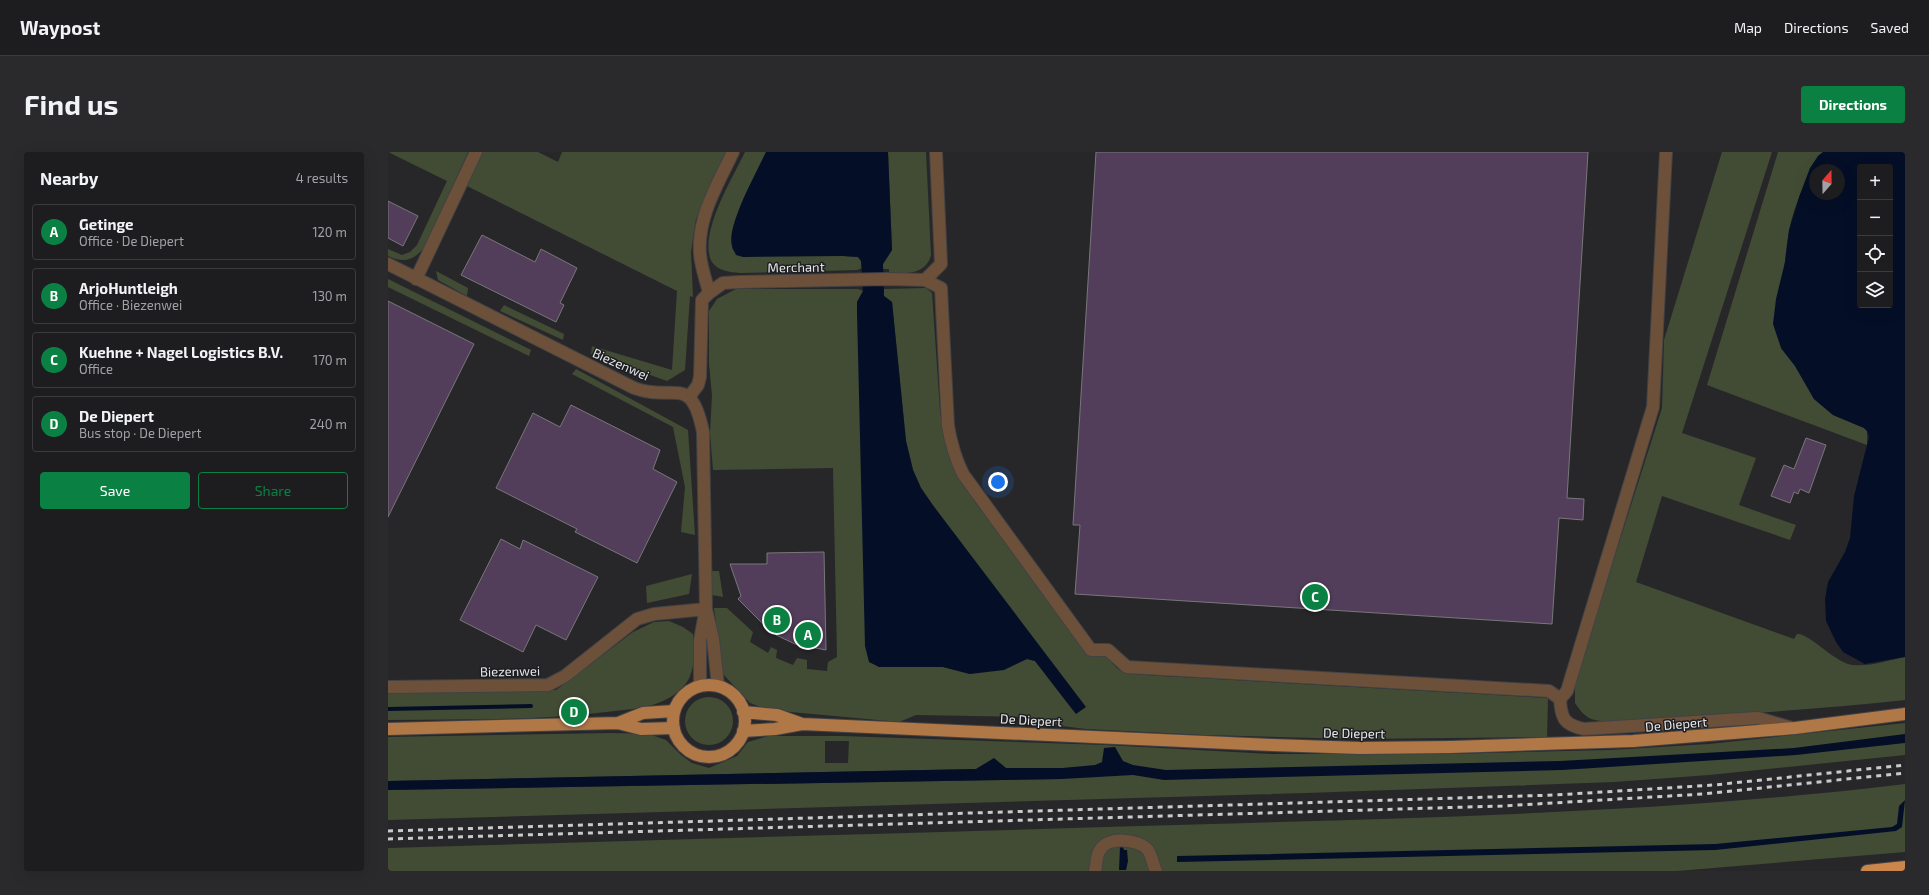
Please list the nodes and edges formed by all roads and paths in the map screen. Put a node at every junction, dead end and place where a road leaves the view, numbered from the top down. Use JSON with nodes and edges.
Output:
{"nodes":[{"id":1,"x":476,"y":152,"type":"edge"},
{"id":2,"x":733,"y":152,"type":"edge"},
{"id":3,"x":936,"y":152,"type":"edge"},
{"id":4,"x":1666,"y":152,"type":"edge"},
{"id":5,"x":388,"y":264,"type":"edge"},
{"id":6,"x":416,"y":278,"type":"junction"},
{"id":7,"x":925,"y":280,"type":"junction"},
{"id":8,"x":709,"y":293,"type":"junction"},
{"id":9,"x":689,"y":397,"type":"junction"},
{"id":10,"x":706,"y":610,"type":"junction"},
{"id":11,"x":700,"y":686,"type":"junction"},
{"id":12,"x":718,"y":686,"type":"junction"},
{"id":13,"x":388,"y":687,"type":"edge"},
{"id":14,"x":1560,"y":698,"type":"junction"},
{"id":15,"x":674,"y":711,"type":"junction"},
{"id":16,"x":743,"y":712,"type":"junction"},
{"id":17,"x":1905,"y":714,"type":"edge"},
{"id":18,"x":618,"y":723,"type":"junction"},
{"id":19,"x":802,"y":724,"type":"junction"},
{"id":20,"x":674,"y":728,"type":"junction"},
{"id":21,"x":1795,"y":728,"type":"junction"},
{"id":22,"x":388,"y":729,"type":"edge"},
{"id":23,"x":743,"y":730,"type":"junction"},
{"id":24,"x":1905,"y":867,"type":"edge"},
{"id":25,"x":1095,"y":871,"type":"edge"},
{"id":26,"x":1156,"y":871,"type":"edge"},
{"id":27,"x":1867,"y":871,"type":"edge"}],
"edges":[{"from":1,"to":6,"type":"street"},
{"from":2,"to":8,"type":"street"},
{"from":3,"to":7,"type":"street"},
{"from":4,"to":14,"type":"street"},
{"from":5,"to":6,"type":"street","name":"Biezenwei"},
{"from":6,"to":9,"type":"street","name":"Biezenwei"},
{"from":7,"to":8,"type":"street","name":"Merchant"},
{"from":7,"to":14,"type":"street"},
{"from":8,"to":9,"type":"street"},
{"from":9,"to":10,"type":"street"},
{"from":10,"to":11,"type":"street"},
{"from":10,"to":12,"type":"street"},
{"from":10,"to":13,"type":"street","name":"Biezenwei"},
{"from":11,"to":12,"type":"main road"},
{"from":11,"to":15,"type":"main road"},
{"from":12,"to":16,"type":"main road"},
{"from":14,"to":21,"type":"street"},
{"from":15,"to":18,"type":"main road"},
{"from":15,"to":20,"type":"main road"},
{"from":16,"to":19,"type":"main road","name":"De Diepert"},
{"from":16,"to":23,"type":"main road"},
{"from":17,"to":21,"type":"main road","name":"De Diepert"},
{"from":18,"to":20,"type":"main road"},
{"from":18,"to":22,"type":"main road"},
{"from":19,"to":21,"type":"main road","name":"De Diepert"},
{"from":19,"to":23,"type":"main road","name":"De Diepert"},
{"from":20,"to":23,"type":"main road"},
{"from":24,"to":27,"type":"highway"},
{"from":25,"to":26,"type":"street"}]}
